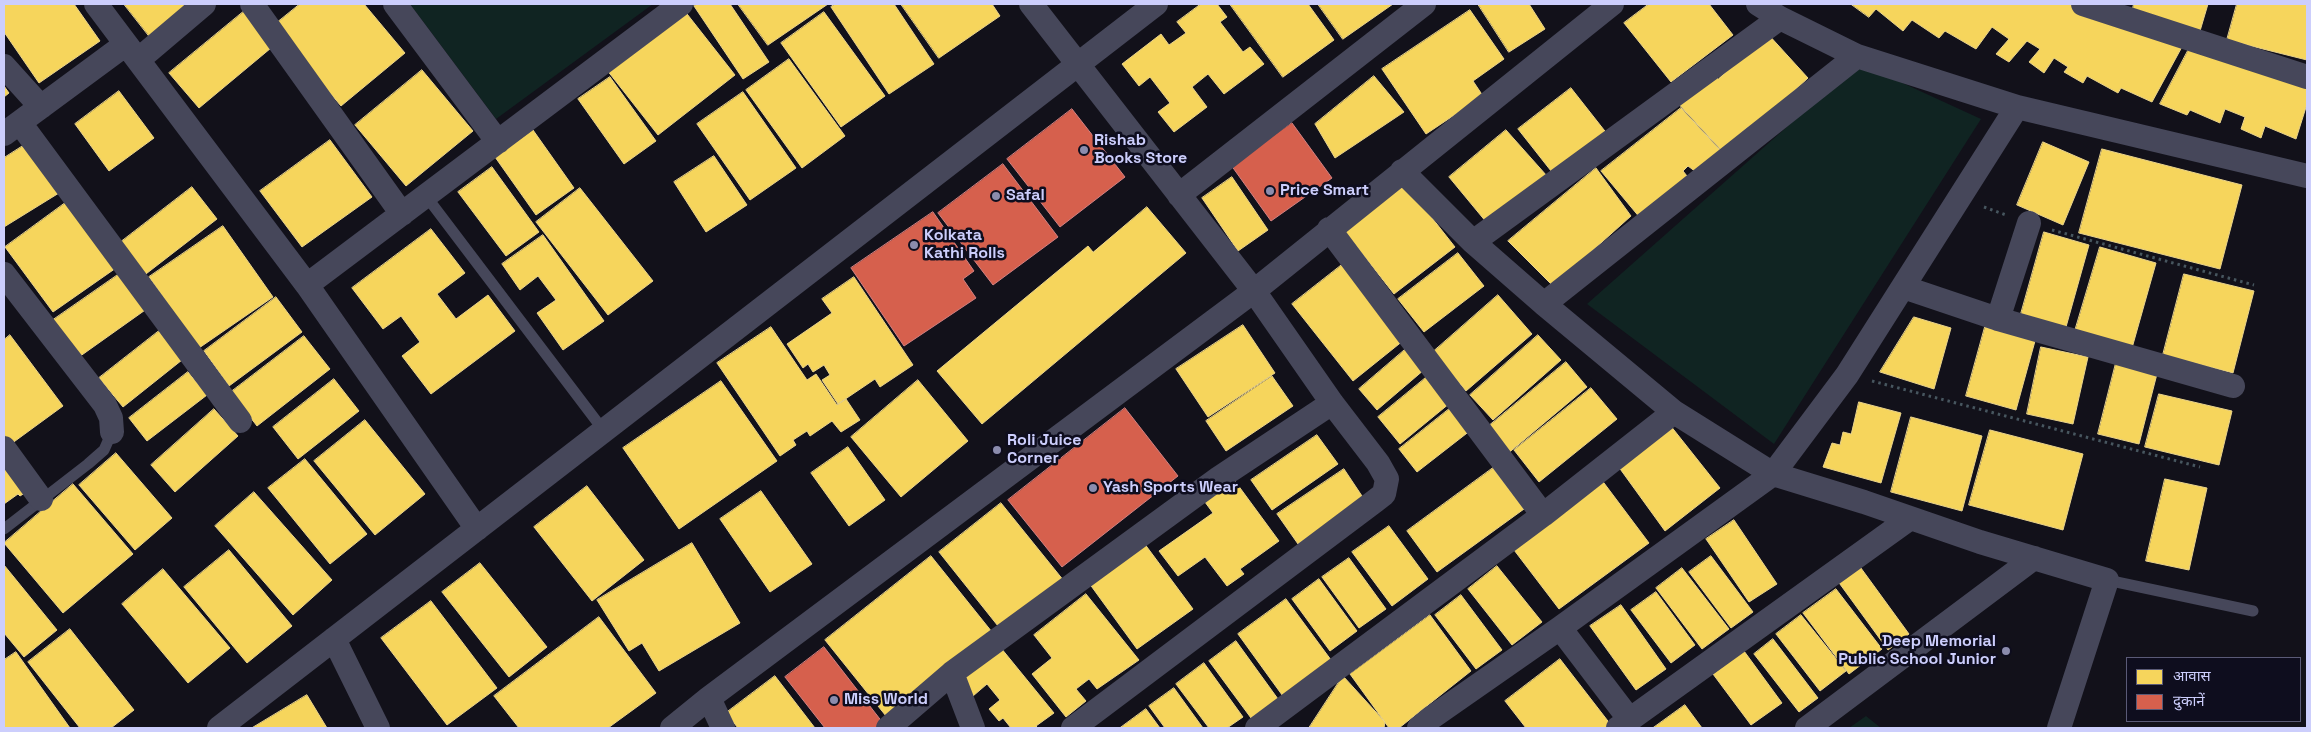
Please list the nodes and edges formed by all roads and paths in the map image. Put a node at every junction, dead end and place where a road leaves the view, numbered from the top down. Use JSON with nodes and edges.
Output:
{"nodes":[{"id":1,"x":96,"y":4,"type":"edge"},
{"id":2,"x":204,"y":4,"type":"edge"},
{"id":3,"x":252,"y":4,"type":"edge"},
{"id":4,"x":395,"y":4,"type":"edge"},
{"id":5,"x":681,"y":4,"type":"edge"},
{"id":6,"x":1031,"y":4,"type":"edge"},
{"id":7,"x":1156,"y":4,"type":"edge"},
{"id":8,"x":1424,"y":4,"type":"edge"},
{"id":9,"x":1612,"y":4,"type":"edge"},
{"id":10,"x":1758,"y":4,"type":"edge"},
{"id":11,"x":2083,"y":4,"type":"edge"},
{"id":12,"x":1780,"y":18,"type":"junction"},
{"id":13,"x":132,"y":52,"type":"junction"},
{"id":14,"x":1857,"y":56,"type":"junction"},
{"id":15,"x":1077,"y":65,"type":"junction"},
{"id":16,"x":4,"y":66,"type":"edge"},
{"id":17,"x":2307,"y":77,"type":"edge"},
{"id":18,"x":41,"y":107,"type":"junction"},
{"id":19,"x":2017,"y":107,"type":"junction"},
{"id":20,"x":12,"y":128,"type":"edge"},
{"id":21,"x":498,"y":142,"type":"junction"},
{"id":22,"x":1402,"y":171,"type":"junction"},
{"id":23,"x":2307,"y":176,"type":"edge"},
{"id":24,"x":1179,"y":195,"type":"junction"},
{"id":25,"x":426,"y":196,"type":"junction"},
{"id":26,"x":1959,"y":197,"type":"junction"},
{"id":27,"x":402,"y":214,"type":"junction"},
{"id":28,"x":2029,"y":223,"type":"junction"},
{"id":29,"x":1329,"y":229,"type":"junction"},
{"id":30,"x":1473,"y":242,"type":"junction"},
{"id":31,"x":4,"y":274,"type":"edge"},
{"id":32,"x":307,"y":285,"type":"junction"},
{"id":33,"x":2254,"y":285,"type":"dead end"},
{"id":34,"x":1903,"y":287,"type":"junction"},
{"id":35,"x":1254,"y":291,"type":"junction"},
{"id":36,"x":1544,"y":304,"type":"junction"},
{"id":37,"x":1998,"y":319,"type":"junction"},
{"id":38,"x":1847,"y":375,"type":"junction"},
{"id":39,"x":2234,"y":386,"type":"dead end"},
{"id":40,"x":1332,"y":403,"type":"junction"},
{"id":41,"x":1674,"y":412,"type":"junction"},
{"id":42,"x":240,"y":421,"type":"dead end"},
{"id":43,"x":604,"y":431,"type":"junction"},
{"id":44,"x":112,"y":432,"type":"joint"},
{"id":45,"x":4,"y":448,"type":"edge"},
{"id":46,"x":2200,"y":467,"type":"dead end"},
{"id":47,"x":1773,"y":474,"type":"junction"},
{"id":48,"x":41,"y":499,"type":"junction"},
{"id":49,"x":1543,"y":516,"type":"junction"},
{"id":50,"x":1909,"y":519,"type":"junction"},
{"id":51,"x":4,"y":529,"type":"edge"},
{"id":52,"x":477,"y":529,"type":"junction"},
{"id":53,"x":2034,"y":558,"type":"junction"},
{"id":54,"x":2106,"y":580,"type":"junction"},
{"id":55,"x":2253,"y":611,"type":"dead end"},
{"id":56,"x":1560,"y":628,"type":"junction"},
{"id":57,"x":334,"y":639,"type":"junction"},
{"id":58,"x":952,"y":673,"type":"junction"},
{"id":59,"x":709,"y":698,"type":"junction"},
{"id":60,"x":1624,"y":724,"type":"edge"},
{"id":61,"x":1428,"y":725,"type":"edge"},
{"id":62,"x":218,"y":728,"type":"edge"},
{"id":63,"x":378,"y":728,"type":"edge"},
{"id":64,"x":672,"y":728,"type":"edge"},
{"id":65,"x":723,"y":728,"type":"edge"},
{"id":66,"x":888,"y":728,"type":"edge"},
{"id":67,"x":972,"y":728,"type":"edge"},
{"id":68,"x":1073,"y":728,"type":"edge"},
{"id":69,"x":1257,"y":728,"type":"edge"},
{"id":70,"x":1807,"y":728,"type":"edge"},
{"id":71,"x":2058,"y":728,"type":"edge"}],
"edges":[{"from":1,"to":13,"type":"street"},
{"from":2,"to":13,"type":"street"},
{"from":3,"to":27,"type":"street"},
{"from":4,"to":21,"type":"street"},
{"from":5,"to":21,"type":"street"},
{"from":6,"to":15,"type":"street"},
{"from":7,"to":15,"type":"street"},
{"from":8,"to":24,"type":"street"},
{"from":9,"to":22,"type":"street"},
{"from":10,"to":12,"type":"street"},
{"from":11,"to":17,"type":"street"},
{"from":12,"to":14,"type":"street"},
{"from":12,"to":30,"type":"street"},
{"from":13,"to":18,"type":"street"},
{"from":13,"to":32,"type":"street"},
{"from":14,"to":19,"type":"street"},
{"from":14,"to":36,"type":"street"},
{"from":15,"to":24,"type":"street"},
{"from":15,"to":43,"type":"street"},
{"from":16,"to":18,"type":"street"},
{"from":18,"to":20,"type":"street"},
{"from":19,"to":23,"type":"street"},
{"from":19,"to":26,"type":"street"},
{"from":20,"to":42,"type":"street"},
{"from":21,"to":25,"type":"street"},
{"from":22,"to":29,"type":"street"},
{"from":22,"to":30,"type":"street"},
{"from":24,"to":35,"type":"street"},
{"from":25,"to":27,"type":"street"},
{"from":25,"to":43,"type":"lane"},
{"from":26,"to":28,"type":"path"},
{"from":26,"to":34,"type":"street"},
{"from":27,"to":32,"type":"street"},
{"from":28,"to":33,"type":"path"},
{"from":28,"to":37,"type":"street"},
{"from":29,"to":35,"type":"street"},
{"from":29,"to":49,"type":"street"},
{"from":30,"to":36,"type":"street"},
{"from":31,"to":44,"type":"street"},
{"from":32,"to":52,"type":"street"},
{"from":34,"to":37,"type":"street"},
{"from":34,"to":38,"type":"street"},
{"from":35,"to":40,"type":"street"},
{"from":35,"to":59,"type":"street"},
{"from":36,"to":41,"type":"street"},
{"from":37,"to":39,"type":"street"},
{"from":38,"to":46,"type":"path"},
{"from":38,"to":47,"type":"street"},
{"from":40,"to":58,"type":"street"},
{"from":40,"to":68,"type":"street"},
{"from":41,"to":47,"type":"street"},
{"from":41,"to":49,"type":"street"},
{"from":43,"to":52,"type":"street"},
{"from":44,"to":48,"type":"lane"},
{"from":45,"to":48,"type":"street"},
{"from":47,"to":50,"type":"street"},
{"from":47,"to":56,"type":"street"},
{"from":48,"to":51,"type":"lane"},
{"from":49,"to":69,"type":"street"},
{"from":50,"to":53,"type":"street"},
{"from":50,"to":60,"type":"street"},
{"from":52,"to":57,"type":"street"},
{"from":53,"to":54,"type":"street"},
{"from":53,"to":70,"type":"street"},
{"from":54,"to":55,"type":"lane"},
{"from":54,"to":71,"type":"street"},
{"from":56,"to":60,"type":"street"},
{"from":56,"to":61,"type":"street"},
{"from":57,"to":62,"type":"street"},
{"from":57,"to":63,"type":"street"},
{"from":58,"to":66,"type":"street"},
{"from":58,"to":67,"type":"street"},
{"from":59,"to":64,"type":"street"},
{"from":59,"to":65,"type":"street"}]}
